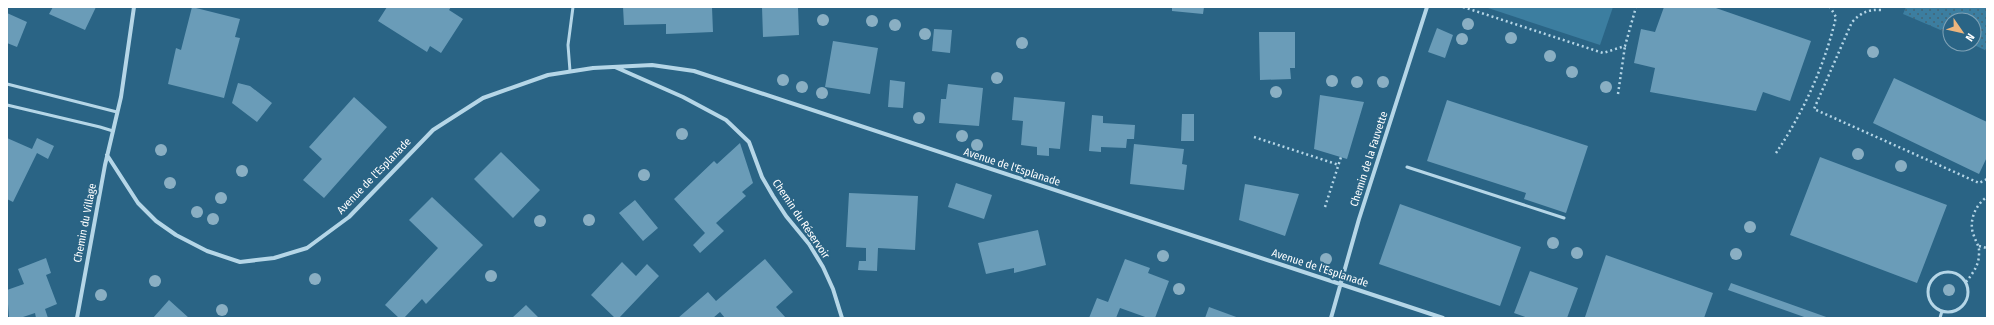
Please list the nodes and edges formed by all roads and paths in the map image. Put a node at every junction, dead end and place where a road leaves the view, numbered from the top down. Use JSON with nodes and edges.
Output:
{"nodes":[{"id":1,"x":134,"y":7,"type":"edge"},
{"id":2,"x":573,"y":7,"type":"edge"},
{"id":3,"x":1427,"y":7,"type":"edge"},
{"id":4,"x":1463,"y":7,"type":"edge"},
{"id":5,"x":1636,"y":7,"type":"edge"},
{"id":6,"x":1830,"y":7,"type":"edge"},
{"id":7,"x":1865,"y":7,"type":"edge"},
{"id":8,"x":1870,"y":10,"type":"junction"},
{"id":9,"x":1881,"y":10,"type":"dead end"},
{"id":10,"x":1625,"y":46,"type":"junction"},
{"id":11,"x":615,"y":67,"type":"junction"},
{"id":12,"x":570,"y":71,"type":"junction"},
{"id":13,"x":7,"y":84,"type":"edge"},
{"id":14,"x":1618,"y":94,"type":"dead end"},
{"id":15,"x":7,"y":106,"type":"edge"},
{"id":16,"x":117,"y":112,"type":"junction"},
{"id":17,"x":113,"y":131,"type":"junction"},
{"id":18,"x":1254,"y":137,"type":"dead end"},
{"id":19,"x":1776,"y":153,"type":"dead end"},
{"id":20,"x":108,"y":155,"type":"junction"},
{"id":21,"x":1341,"y":157,"type":"dead end"},
{"id":22,"x":1339,"y":165,"type":"junction"},
{"id":23,"x":1407,"y":167,"type":"dead end"},
{"id":24,"x":1987,"y":178,"type":"edge"},
{"id":25,"x":1987,"y":197,"type":"edge"},
{"id":26,"x":1325,"y":207,"type":"dead end"},
{"id":27,"x":1564,"y":218,"type":"dead end"},
{"id":28,"x":1979,"y":246,"type":"junction"},
{"id":29,"x":1987,"y":248,"type":"edge"},
{"id":30,"x":1966,"y":282,"type":"junction"},
{"id":31,"x":1340,"y":285,"type":"junction"},
{"id":32,"x":1942,"y":311,"type":"junction"},
{"id":33,"x":77,"y":318,"type":"edge"},
{"id":34,"x":842,"y":318,"type":"edge"},
{"id":35,"x":1331,"y":318,"type":"edge"},
{"id":36,"x":1443,"y":318,"type":"edge"},
{"id":37,"x":1940,"y":318,"type":"edge"}],
"edges":[{"from":1,"to":16,"type":"street","name":"Chemin du Village"},
{"from":2,"to":12,"type":"lane"},
{"from":3,"to":31,"type":"street","name":"Chemin de la Fauvette"},
{"from":4,"to":10,"type":"path"},
{"from":5,"to":10,"type":"path"},
{"from":6,"to":19,"type":"path"},
{"from":7,"to":8,"type":"path"},
{"from":8,"to":9,"type":"path"},
{"from":8,"to":24,"type":"path"},
{"from":10,"to":14,"type":"path"},
{"from":11,"to":12,"type":"street","name":"Avenue de l'Esplanade"},
{"from":11,"to":31,"type":"street","name":"Avenue de l'Esplanade"},
{"from":11,"to":34,"type":"street","name":"Chemin du Réservoir"},
{"from":12,"to":20,"type":"street","name":"Avenue de l'Esplanade"},
{"from":13,"to":16,"type":"lane"},
{"from":15,"to":17,"type":"lane"},
{"from":16,"to":17,"type":"street","name":"Chemin du Village"},
{"from":17,"to":20,"type":"street","name":"Chemin du Village"},
{"from":18,"to":22,"type":"path"},
{"from":20,"to":33,"type":"street","name":"Chemin du Village"},
{"from":21,"to":22,"type":"path"},
{"from":22,"to":26,"type":"path"},
{"from":23,"to":27,"type":"lane"},
{"from":25,"to":28,"type":"path"},
{"from":28,"to":29,"type":"path"},
{"from":28,"to":30,"type":"path"},
{"from":30,"to":32,"type":"lane"},
{"from":30,"to":32,"type":"lane"},
{"from":31,"to":35,"type":"street","name":"Chemin de la Fauvette"},
{"from":31,"to":36,"type":"street","name":"Avenue de l'Esplanade"},
{"from":32,"to":37,"type":"lane"}]}
